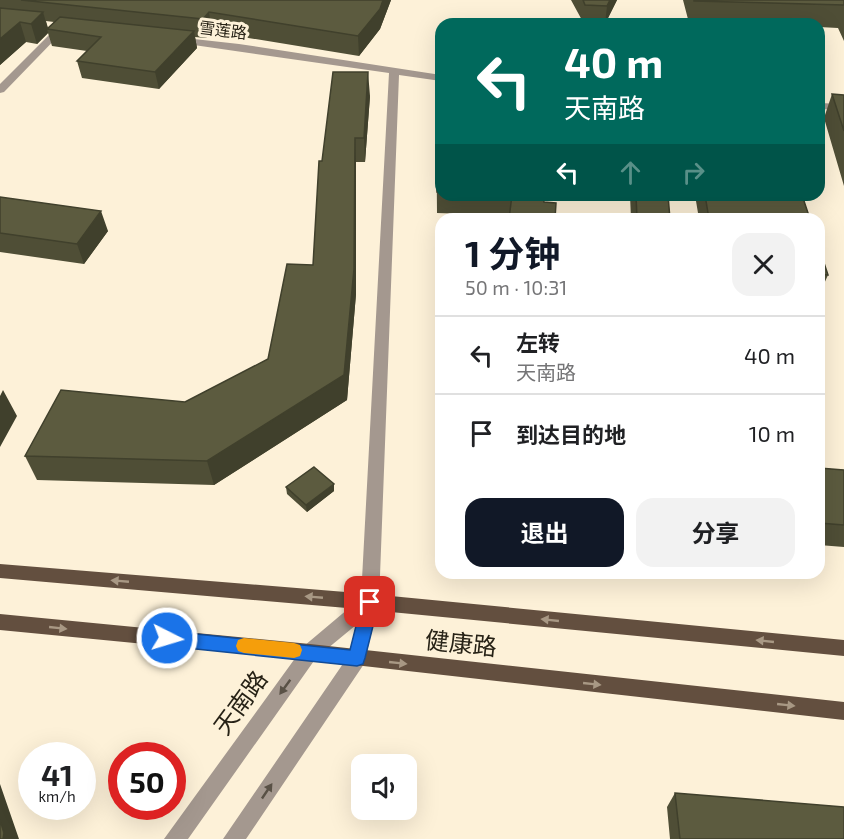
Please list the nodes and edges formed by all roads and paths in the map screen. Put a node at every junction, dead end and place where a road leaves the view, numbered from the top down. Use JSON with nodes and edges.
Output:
{"nodes":[{"id":1,"x":73,"y":29,"type":"edge"},
{"id":2,"x":168,"y":39,"type":"edge"},
{"id":3,"x":394,"y":71,"type":"junction"},
{"id":4,"x":435,"y":77,"type":"edge"},
{"id":5,"x":0,"y":90,"type":"edge"},
{"id":6,"x":825,"y":105,"type":"edge"},
{"id":7,"x":844,"y":107,"type":"edge"},
{"id":8,"x":0,"y":571,"type":"edge"},
{"id":9,"x":370,"y":602,"type":"junction"},
{"id":10,"x":0,"y":622,"type":"edge"},
{"id":11,"x":844,"y":648,"type":"edge"},
{"id":12,"x":310,"y":652,"type":"junction"},
{"id":13,"x":357,"y":658,"type":"junction"},
{"id":14,"x":844,"y":711,"type":"edge"},
{"id":15,"x":175,"y":839,"type":"edge"},
{"id":16,"x":234,"y":839,"type":"edge"}],
"edges":[{"from":1,"to":5,"type":"street"},
{"from":2,"to":3,"type":"street","name":"雪莲路"},
{"from":3,"to":4,"type":"street","name":"雪莲路"},
{"from":3,"to":9,"type":"street"},
{"from":6,"to":7,"type":"street"},
{"from":9,"to":8,"type":"main road","name":"健康路","one_way":true},
{"from":11,"to":9,"type":"main road","name":"健康路","one_way":true},
{"from":9,"to":12,"type":"street","name":"天南路"},
{"from":9,"to":13,"type":"street"},
{"from":10,"to":12,"type":"main road","name":"健康路","one_way":true},
{"from":12,"to":13,"type":"main road","name":"健康路"},
{"from":12,"to":15,"type":"street","name":"天南路","one_way":true},
{"from":13,"to":14,"type":"main road","name":"健康路","one_way":true},
{"from":16,"to":13,"type":"street","one_way":true}]}
